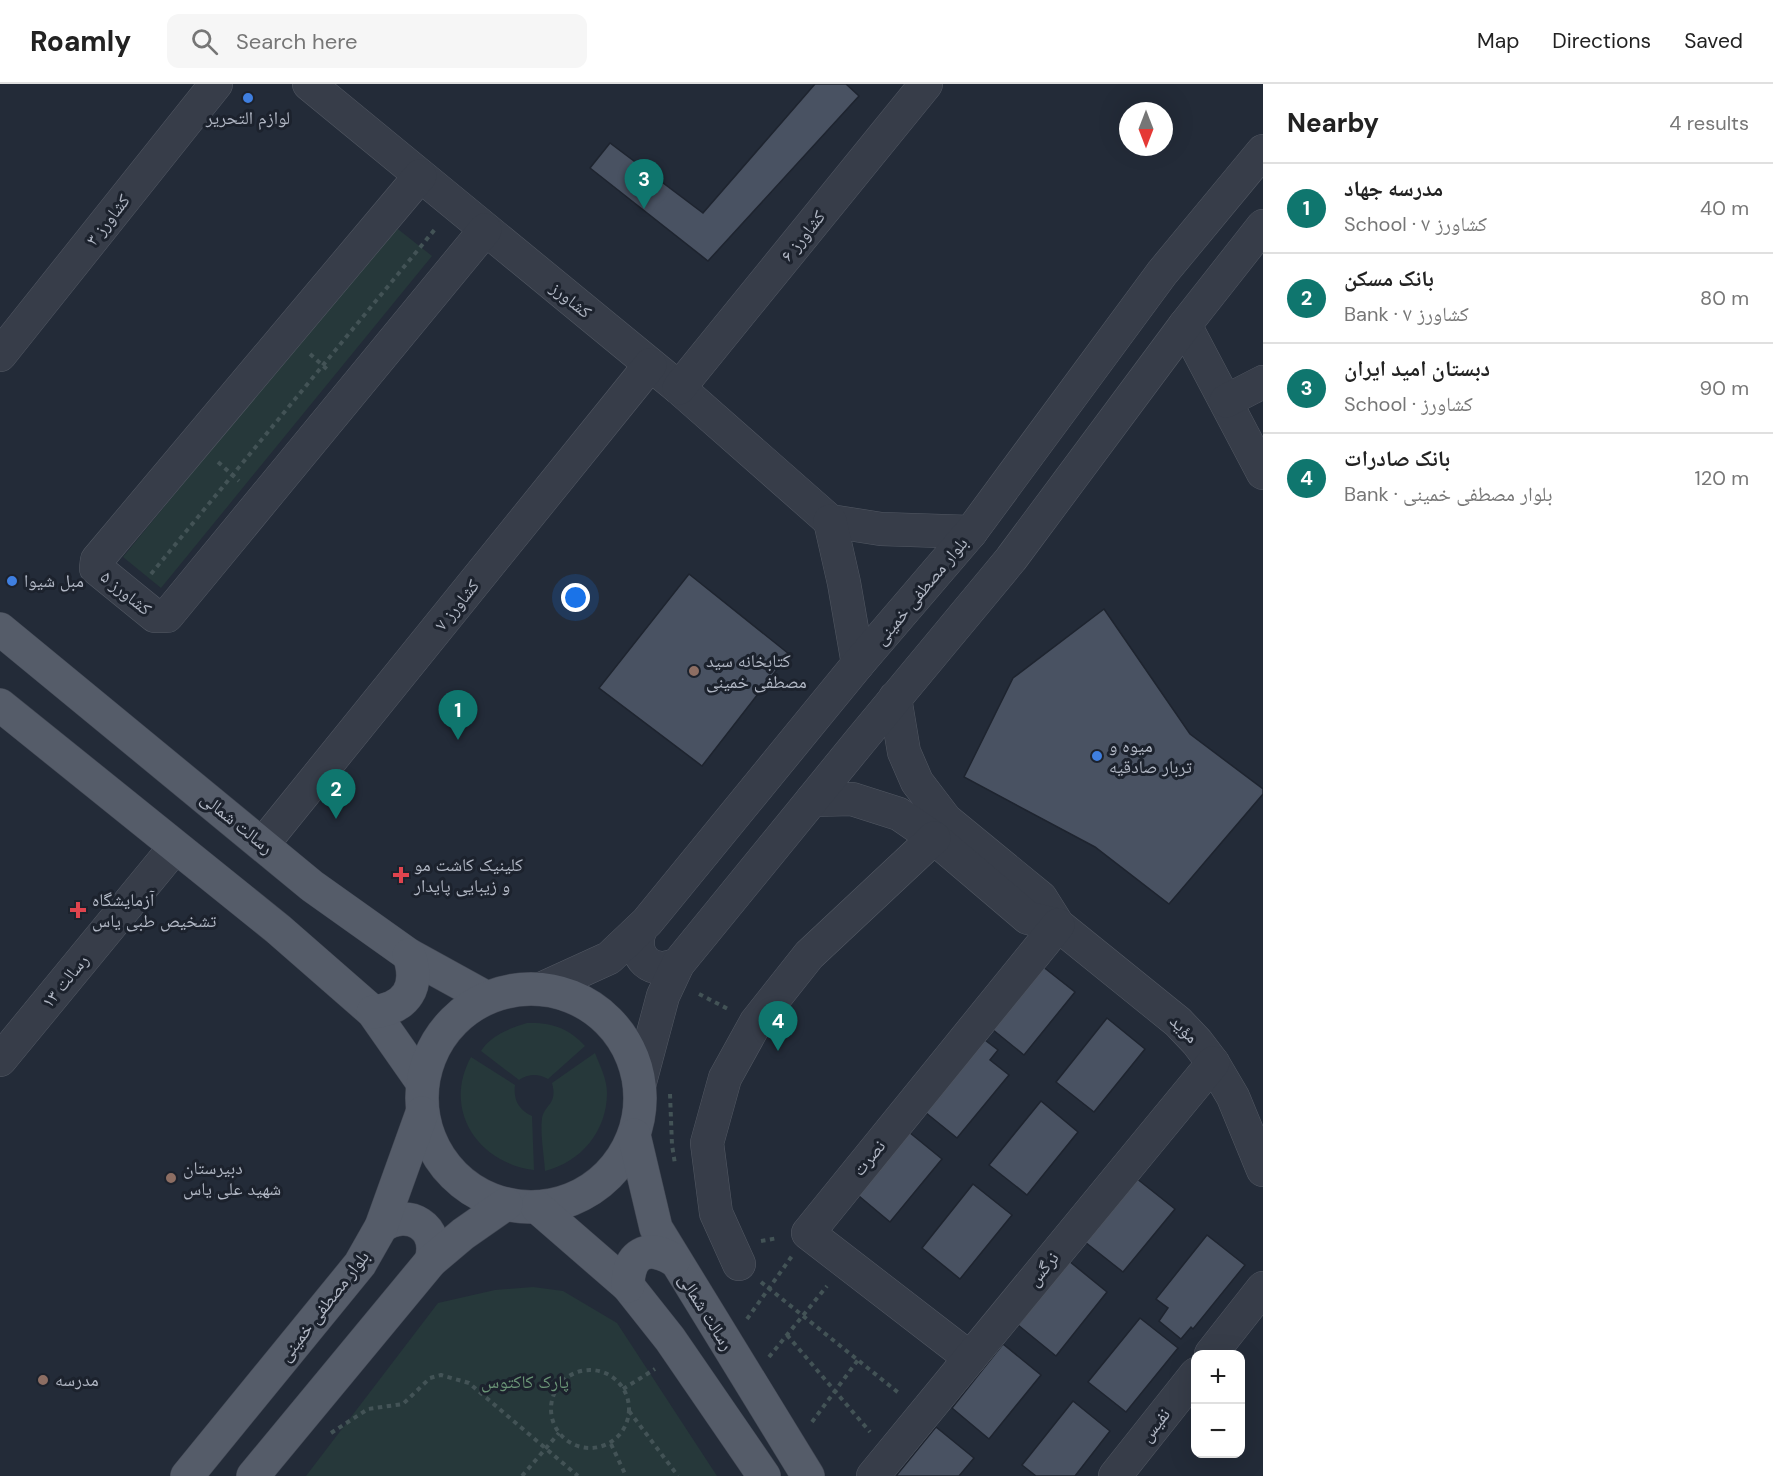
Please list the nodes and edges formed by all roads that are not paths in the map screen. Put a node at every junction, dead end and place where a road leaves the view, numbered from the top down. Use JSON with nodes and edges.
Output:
{"nodes":[{"id":1,"x":216,"y":84,"type":"edge"},
{"id":2,"x":309,"y":84,"type":"edge"},
{"id":3,"x":926,"y":84,"type":"edge"},
{"id":4,"x":1263,"y":151,"type":"edge"},
{"id":5,"x":420,"y":176,"type":"junction"},
{"id":6,"x":1263,"y":226,"type":"edge"},
{"id":7,"x":485,"y":230,"type":"junction"},
{"id":8,"x":1185,"y":325,"type":"junction"},
{"id":9,"x":0,"y":356,"type":"edge"},
{"id":10,"x":651,"y":365,"type":"junction"},
{"id":11,"x":1263,"y":382,"type":"edge"},
{"id":12,"x":679,"y":388,"type":"junction"},
{"id":13,"x":1226,"y":400,"type":"junction"},
{"id":14,"x":1263,"y":473,"type":"edge"},
{"id":15,"x":830,"y":521,"type":"junction"},
{"id":16,"x":971,"y":532,"type":"junction"},
{"id":17,"x":0,"y":629,"type":"edge"},
{"id":18,"x":858,"y":664,"type":"junction"},
{"id":19,"x":896,"y":698,"type":"junction"},
{"id":20,"x":0,"y":705,"type":"edge"},
{"id":21,"x":812,"y":800,"type":"junction"},
{"id":22,"x":934,"y":838,"type":"junction"},
{"id":23,"x":263,"y":844,"type":"junction"},
{"id":24,"x":175,"y":847,"type":"junction"},
{"id":25,"x":1058,"y":925,"type":"junction"},
{"id":26,"x":639,"y":930,"type":"junction"},
{"id":27,"x":408,"y":955,"type":"junction"},
{"id":28,"x":678,"y":964,"type":"junction"},
{"id":29,"x":541,"y":990,"type":"junction"},
{"id":30,"x":487,"y":998,"type":"junction"},
{"id":31,"x":373,"y":1012,"type":"junction"},
{"id":32,"x":0,"y":1060,"type":"edge"},
{"id":33,"x":1213,"y":1063,"type":"junction"},
{"id":34,"x":639,"y":1082,"type":"junction"},
{"id":35,"x":422,"y":1097,"type":"junction"},
{"id":36,"x":634,"y":1135,"type":"junction"},
{"id":37,"x":1263,"y":1170,"type":"edge"},
{"id":38,"x":521,"y":1206,"type":"junction"},
{"id":39,"x":381,"y":1227,"type":"junction"},
{"id":40,"x":674,"y":1260,"type":"junction"},
{"id":41,"x":431,"y":1261,"type":"junction"},
{"id":42,"x":739,"y":1264,"type":"road end"},
{"id":43,"x":628,"y":1286,"type":"junction"},
{"id":44,"x":1263,"y":1288,"type":"edge"},
{"id":45,"x":1214,"y":1350,"type":"edge"},
{"id":46,"x":970,"y":1358,"type":"junction"},
{"id":47,"x":1191,"y":1380,"type":"edge"},
{"id":48,"x":881,"y":1466,"type":"edge"},
{"id":49,"x":187,"y":1476,"type":"edge"},
{"id":50,"x":253,"y":1476,"type":"edge"},
{"id":51,"x":764,"y":1476,"type":"edge"},
{"id":52,"x":808,"y":1476,"type":"edge"},
{"id":53,"x":1115,"y":1476,"type":"edge"}],
"edges":[{"from":1,"to":9,"type":"street","name":"کشاورز ۳"},
{"from":2,"to":5,"type":"street","name":"کشاورز"},
{"from":3,"to":12,"type":"street","name":"کشاورز ۶"},
{"from":4,"to":16,"type":"street","name":"بلوار مصطفی خمینی"},
{"from":5,"to":7,"type":"street","name":"کشاورز"},
{"from":5,"to":7,"type":"street","name":"کشاورز ۵"},
{"from":6,"to":8,"type":"street"},
{"from":7,"to":10,"type":"street","name":"کشاورز"},
{"from":8,"to":13,"type":"street"},
{"from":8,"to":19,"type":"street"},
{"from":10,"to":12,"type":"street","name":"کشاورز"},
{"from":10,"to":23,"type":"street","name":"کشاورز ۷"},
{"from":11,"to":13,"type":"street"},
{"from":12,"to":15,"type":"street","name":"کشاورز"},
{"from":13,"to":14,"type":"street"},
{"from":15,"to":16,"type":"street"},
{"from":15,"to":18,"type":"street"},
{"from":16,"to":18,"type":"street","name":"بلوار مصطفی خمینی"},
{"from":17,"to":23,"type":"main road","name":"رسالت شمالی"},
{"from":18,"to":26,"type":"street","name":"بلوار مصطفی خمینی"},
{"from":19,"to":21,"type":"street"},
{"from":19,"to":25,"type":"street","name":"مؤید"},
{"from":20,"to":24,"type":"main road"},
{"from":21,"to":22,"type":"street","name":"مؤید"},
{"from":21,"to":28,"type":"street"},
{"from":22,"to":25,"type":"street","name":"مؤید"},
{"from":22,"to":42,"type":"street"},
{"from":23,"to":27,"type":"main road","name":"رسالت شمالی"},
{"from":24,"to":31,"type":"main road"},
{"from":24,"to":32,"type":"street","name":"رسالت ۱۳"},
{"from":25,"to":33,"type":"street","name":"مؤید"},
{"from":25,"to":46,"type":"street","name":"نصرت"},
{"from":26,"to":28,"type":"street"},
{"from":26,"to":29,"type":"street","name":"بلوار مصطفی خمینی"},
{"from":27,"to":30,"type":"main road","name":"رسالت شمالی"},
{"from":27,"to":31,"type":"main road"},
{"from":28,"to":34,"type":"street"},
{"from":29,"to":30,"type":"main road","name":"بلوار مصطفی خمینی"},
{"from":29,"to":34,"type":"main road","name":"بلوار مصطفی خمینی"},
{"from":30,"to":35,"type":"main road","name":"بلوار مصطفی خمینی"},
{"from":31,"to":35,"type":"main road"},
{"from":33,"to":37,"type":"street","name":"مؤید"},
{"from":33,"to":46,"type":"street","name":"نرگس"},
{"from":34,"to":36,"type":"main road","name":"بلوار مصطفی خمینی"},
{"from":35,"to":38,"type":"main road"},
{"from":35,"to":39,"type":"main road","name":"بلوار مصطفی خمینی"},
{"from":36,"to":38,"type":"main road"},
{"from":36,"to":40,"type":"main road","name":"رسالت شمالی"},
{"from":38,"to":41,"type":"main road"},
{"from":38,"to":43,"type":"main road"},
{"from":39,"to":41,"type":"main road"},
{"from":39,"to":49,"type":"main road","name":"بلوار مصطفی خمینی"},
{"from":40,"to":43,"type":"main road"},
{"from":40,"to":52,"type":"main road","name":"رسالت شمالی"},
{"from":41,"to":50,"type":"main road"},
{"from":43,"to":51,"type":"main road"},
{"from":44,"to":45,"type":"street"},
{"from":46,"to":48,"type":"street","name":"نرگس"},
{"from":47,"to":53,"type":"street","name":"نفیس"}]}
